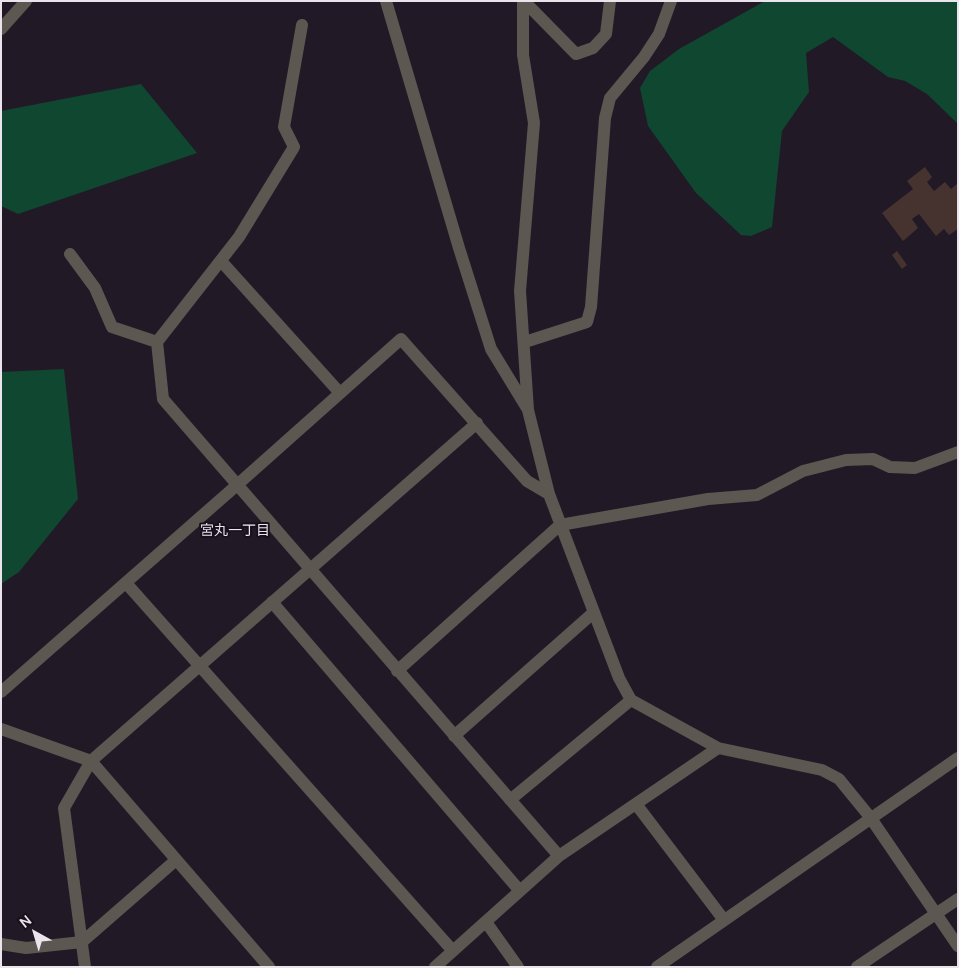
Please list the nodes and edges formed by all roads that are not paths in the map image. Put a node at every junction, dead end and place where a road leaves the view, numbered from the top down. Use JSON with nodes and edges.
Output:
{"nodes":[{"id":1,"x":26,"y":1,"type":"edge"},
{"id":2,"x":386,"y":1,"type":"edge"},
{"id":3,"x":523,"y":1,"type":"edge"},
{"id":4,"x":610,"y":1,"type":"edge"},
{"id":5,"x":671,"y":1,"type":"edge"},
{"id":6,"x":302,"y":25,"type":"dead end"},
{"id":7,"x":1,"y":29,"type":"edge"},
{"id":8,"x":70,"y":254,"type":"dead end"},
{"id":9,"x":221,"y":261,"type":"junction"},
{"id":10,"x":157,"y":342,"type":"junction"},
{"id":11,"x":525,"y":342,"type":"junction"},
{"id":12,"x":340,"y":393,"type":"junction"},
{"id":13,"x":528,"y":410,"type":"junction"},
{"id":14,"x":477,"y":423,"type":"junction"},
{"id":15,"x":958,"y":452,"type":"edge"},
{"id":16,"x":237,"y":486,"type":"junction"},
{"id":17,"x":548,"y":494,"type":"junction"},
{"id":18,"x":560,"y":525,"type":"junction"},
{"id":19,"x":310,"y":570,"type":"junction"},
{"id":20,"x":126,"y":583,"type":"junction"},
{"id":21,"x":272,"y":602,"type":"junction"},
{"id":22,"x":593,"y":613,"type":"junction"},
{"id":23,"x":200,"y":666,"type":"junction"},
{"id":24,"x":397,"y":671,"type":"junction"},
{"id":25,"x":1,"y":692,"type":"edge"},
{"id":26,"x":631,"y":700,"type":"junction"},
{"id":27,"x":1,"y":729,"type":"edge"},
{"id":28,"x":454,"y":736,"type":"junction"},
{"id":29,"x":718,"y":748,"type":"junction"},
{"id":30,"x":958,"y":758,"type":"edge"},
{"id":31,"x":91,"y":761,"type":"junction"},
{"id":32,"x":510,"y":800,"type":"junction"},
{"id":33,"x":636,"y":804,"type":"junction"},
{"id":34,"x":870,"y":817,"type":"junction"},
{"id":35,"x":559,"y":856,"type":"junction"},
{"id":36,"x":176,"y":860,"type":"junction"},
{"id":37,"x":520,"y":891,"type":"junction"},
{"id":38,"x":958,"y":900,"type":"edge"},
{"id":39,"x":936,"y":914,"type":"junction"},
{"id":40,"x":724,"y":920,"type":"junction"},
{"id":41,"x":486,"y":922,"type":"junction"},
{"id":42,"x":82,"y":942,"type":"junction"},
{"id":43,"x":1,"y":944,"type":"edge"},
{"id":44,"x":958,"y":946,"type":"edge"},
{"id":45,"x":452,"y":951,"type":"junction"},
{"id":46,"x":264,"y":965,"type":"edge"},
{"id":47,"x":85,"y":967,"type":"edge"},
{"id":48,"x":435,"y":967,"type":"edge"},
{"id":49,"x":518,"y":967,"type":"edge"},
{"id":50,"x":657,"y":967,"type":"edge"},
{"id":51,"x":857,"y":967,"type":"edge"}],
"edges":[{"from":1,"to":7,"type":"street"},
{"from":2,"to":13,"type":"street"},
{"from":3,"to":4,"type":"street"},
{"from":3,"to":11,"type":"street"},
{"from":5,"to":11,"type":"street"},
{"from":6,"to":9,"type":"street"},
{"from":8,"to":10,"type":"street"},
{"from":9,"to":10,"type":"street"},
{"from":9,"to":12,"type":"street"},
{"from":10,"to":16,"type":"street"},
{"from":11,"to":13,"type":"street"},
{"from":12,"to":14,"type":"street"},
{"from":12,"to":16,"type":"street"},
{"from":13,"to":17,"type":"street"},
{"from":14,"to":17,"type":"street"},
{"from":14,"to":19,"type":"street"},
{"from":15,"to":18,"type":"street"},
{"from":16,"to":19,"type":"street"},
{"from":16,"to":20,"type":"street"},
{"from":17,"to":18,"type":"street"},
{"from":18,"to":22,"type":"street"},
{"from":18,"to":24,"type":"street"},
{"from":19,"to":21,"type":"street"},
{"from":19,"to":24,"type":"street"},
{"from":20,"to":23,"type":"street"},
{"from":20,"to":25,"type":"street"},
{"from":21,"to":23,"type":"street"},
{"from":21,"to":37,"type":"street"},
{"from":22,"to":26,"type":"street"},
{"from":22,"to":28,"type":"street"},
{"from":23,"to":31,"type":"street"},
{"from":23,"to":45,"type":"street"},
{"from":24,"to":28,"type":"street"},
{"from":26,"to":29,"type":"street"},
{"from":26,"to":32,"type":"street"},
{"from":27,"to":31,"type":"street"},
{"from":28,"to":32,"type":"street"},
{"from":29,"to":33,"type":"street"},
{"from":29,"to":34,"type":"street"},
{"from":30,"to":34,"type":"street"},
{"from":31,"to":36,"type":"street"},
{"from":31,"to":42,"type":"street"},
{"from":32,"to":35,"type":"street"},
{"from":33,"to":35,"type":"street"},
{"from":33,"to":40,"type":"street"},
{"from":34,"to":39,"type":"street"},
{"from":34,"to":40,"type":"street"},
{"from":35,"to":37,"type":"street"},
{"from":36,"to":42,"type":"street"},
{"from":36,"to":46,"type":"street"},
{"from":37,"to":41,"type":"street"},
{"from":38,"to":39,"type":"street"},
{"from":39,"to":44,"type":"street"},
{"from":39,"to":51,"type":"street"},
{"from":40,"to":50,"type":"street"},
{"from":41,"to":45,"type":"street"},
{"from":41,"to":49,"type":"street"},
{"from":42,"to":43,"type":"street"},
{"from":42,"to":47,"type":"street"},
{"from":45,"to":48,"type":"street"}]}
